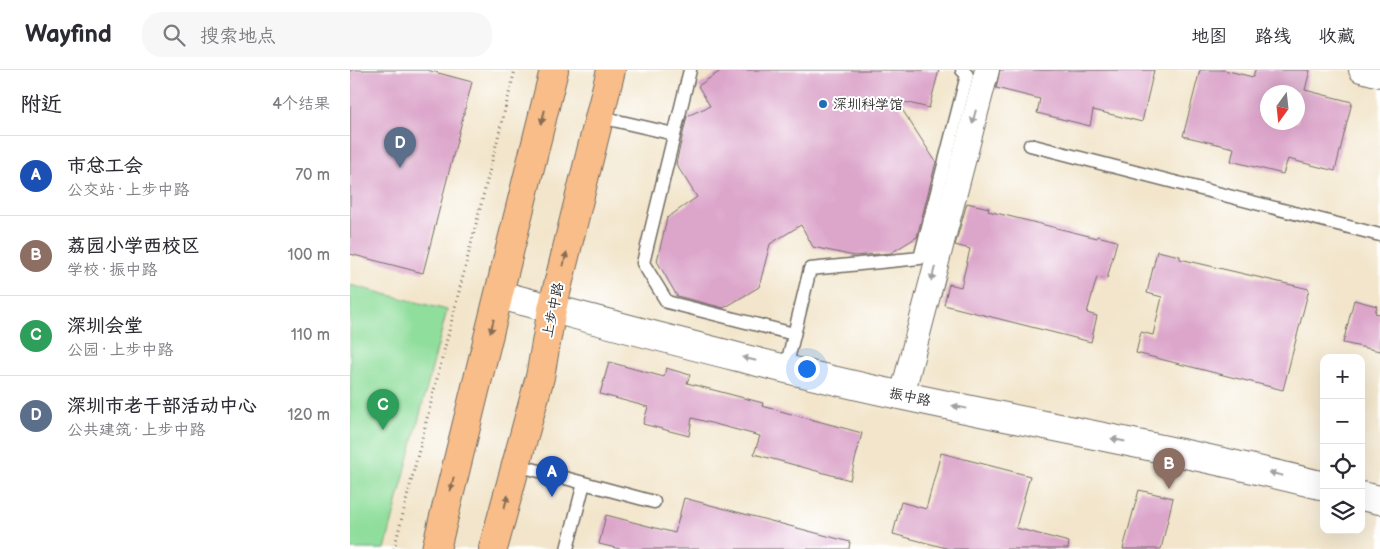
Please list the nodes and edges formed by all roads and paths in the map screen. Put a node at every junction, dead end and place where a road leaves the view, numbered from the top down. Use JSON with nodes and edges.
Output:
{"nodes":[{"id":1,"x":515,"y":70,"type":"edge"},
{"id":2,"x":554,"y":70,"type":"edge"},
{"id":3,"x":611,"y":70,"type":"edge"},
{"id":4,"x":690,"y":70,"type":"edge"},
{"id":5,"x":962,"y":70,"type":"edge"},
{"id":6,"x":986,"y":70,"type":"edge"},
{"id":7,"x":1361,"y":70,"type":"edge"},
{"id":8,"x":1380,"y":75,"type":"edge"},
{"id":9,"x":600,"y":117,"type":"junction"},
{"id":10,"x":674,"y":134,"type":"junction"},
{"id":11,"x":1030,"y":145,"type":"dead end"},
{"id":12,"x":1380,"y":235,"type":"edge"},
{"id":13,"x":500,"y":295,"type":"junction"},
{"id":14,"x":552,"y":309,"type":"junction"},
{"id":15,"x":794,"y":334,"type":"junction"},
{"id":16,"x":786,"y":368,"type":"junction"},
{"id":17,"x":902,"y":395,"type":"junction"},
{"id":18,"x":517,"y":465,"type":"junction"},
{"id":19,"x":584,"y":483,"type":"junction"},
{"id":20,"x":1320,"y":485,"type":"edge"},
{"id":21,"x":1365,"y":497,"type":"edge"},
{"id":22,"x":1380,"y":500,"type":"edge"},
{"id":23,"x":654,"y":502,"type":"dead end"},
{"id":24,"x":394,"y":549,"type":"edge"},
{"id":25,"x":436,"y":549,"type":"edge"},
{"id":26,"x":493,"y":549,"type":"edge"},
{"id":27,"x":567,"y":549,"type":"edge"}],
"edges":[{"from":1,"to":24,"type":"path"},
{"from":2,"to":13,"type":"main road","one_way":true},
{"from":3,"to":9,"type":"main road","name":"上步中路"},
{"from":4,"to":10,"type":"lane"},
{"from":5,"to":15,"type":"lane"},
{"from":6,"to":17,"type":"street","one_way":true},
{"from":7,"to":8,"type":"street"},
{"from":9,"to":10,"type":"lane"},
{"from":14,"to":9,"type":"main road","name":"上步中路","one_way":true},
{"from":10,"to":15,"type":"lane"},
{"from":11,"to":12,"type":"lane"},
{"from":13,"to":14,"type":"street","name":"振中路"},
{"from":13,"to":25,"type":"main road","one_way":true},
{"from":16,"to":14,"type":"street","name":"振中路","one_way":true},
{"from":14,"to":18,"type":"main road","name":"上步中路"},
{"from":15,"to":16,"type":"lane"},
{"from":16,"to":17,"type":"street","name":"振中路"},
{"from":20,"to":17,"type":"street","name":"振中路","one_way":true},
{"from":18,"to":19,"type":"lane"},
{"from":26,"to":18,"type":"main road","name":"上步中路","one_way":true},
{"from":19,"to":23,"type":"lane"},
{"from":19,"to":27,"type":"lane"},
{"from":21,"to":22,"type":"street"}]}
